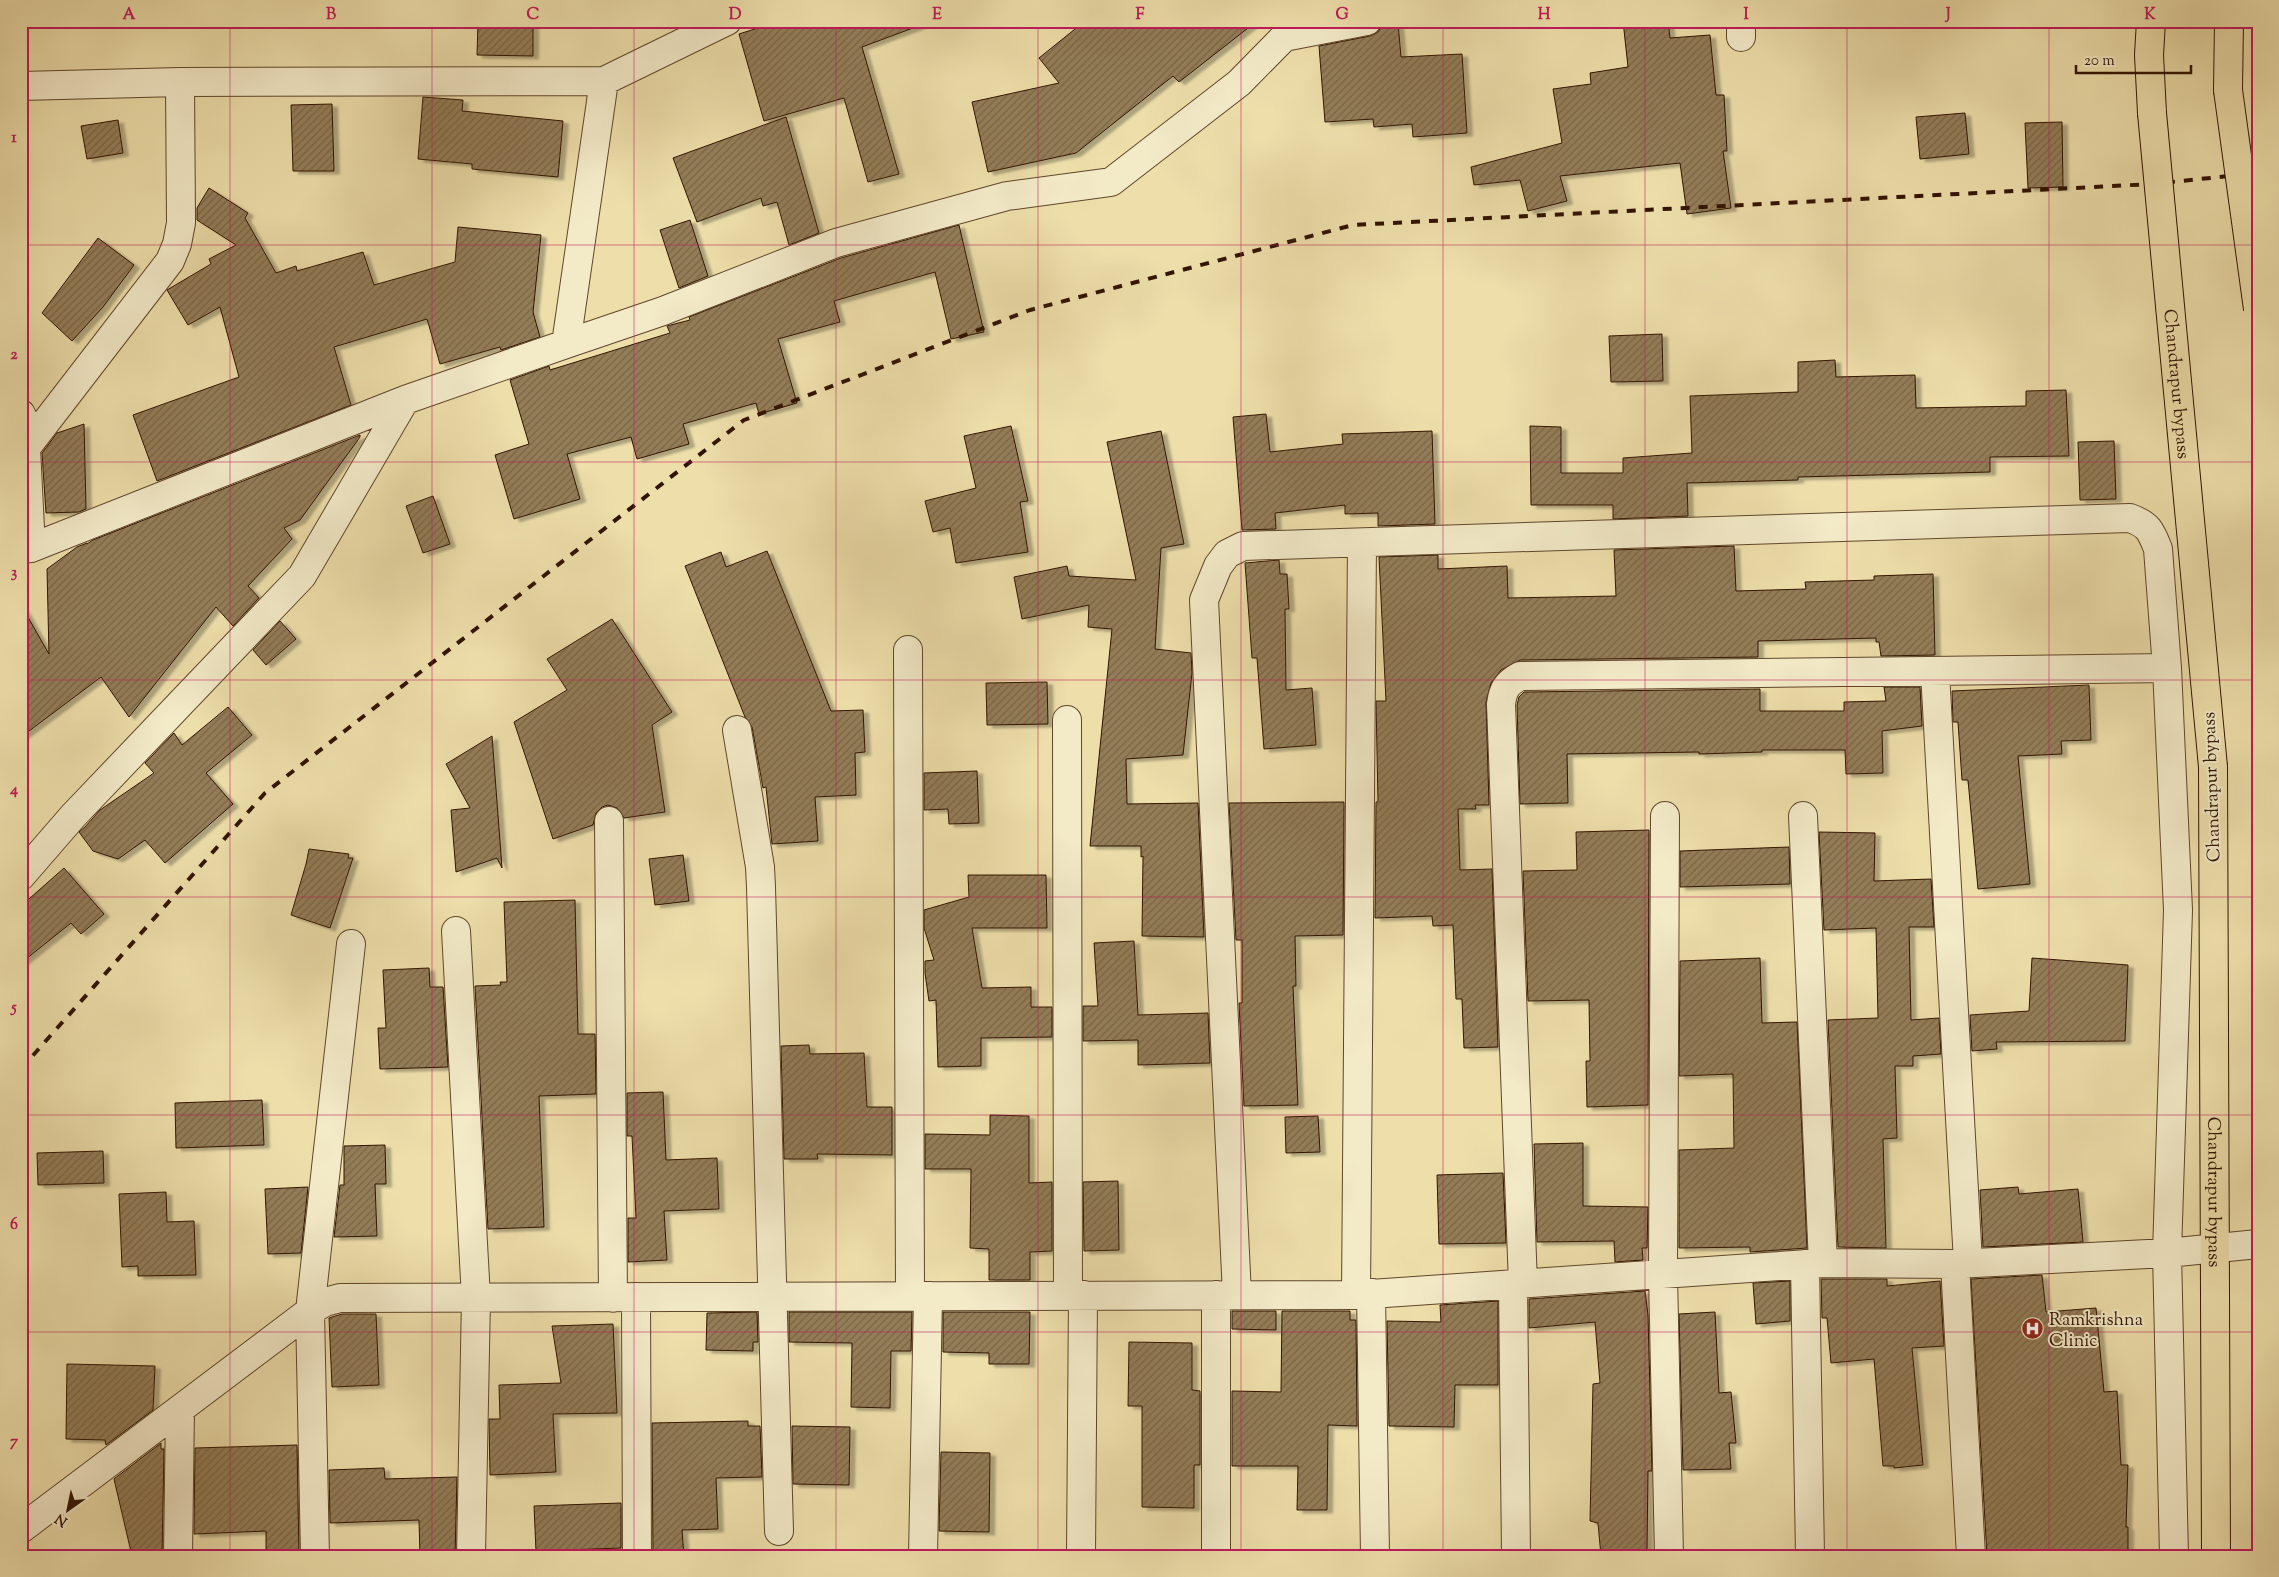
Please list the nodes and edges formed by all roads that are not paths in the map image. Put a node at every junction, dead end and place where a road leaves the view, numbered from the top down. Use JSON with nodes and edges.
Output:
{"nodes":[{"id":1,"x":727,"y":21,"type":"edge"},
{"id":2,"x":1367,"y":21,"type":"edge"},
{"id":3,"x":2151,"y":21,"type":"edge"},
{"id":4,"x":2229,"y":21,"type":"edge"},
{"id":5,"x":1292,"y":29,"type":"edge"},
{"id":6,"x":604,"y":81,"type":"junction"},
{"id":7,"x":180,"y":82,"type":"junction"},
{"id":8,"x":21,"y":86,"type":"edge"},
{"id":9,"x":2258,"y":308,"type":"edge"},
{"id":10,"x":566,"y":344,"type":"junction"},
{"id":11,"x":405,"y":400,"type":"junction"},
{"id":12,"x":21,"y":414,"type":"edge"},
{"id":13,"x":26,"y":448,"type":"junction"},
{"id":14,"x":1362,"y":543,"type":"junction"},
{"id":15,"x":26,"y":548,"type":"edge"},
{"id":16,"x":908,"y":650,"type":"dead end"},
{"id":17,"x":2167,"y":668,"type":"junction"},
{"id":18,"x":1935,"y":672,"type":"junction"},
{"id":19,"x":1067,"y":720,"type":"dead end"},
{"id":20,"x":737,"y":730,"type":"dead end"},
{"id":21,"x":1665,"y":816,"type":"dead end"},
{"id":22,"x":1803,"y":816,"type":"dead end"},
{"id":23,"x":608,"y":821,"type":"dead end"},
{"id":24,"x":21,"y":876,"type":"edge"},
{"id":25,"x":456,"y":931,"type":"dead end"},
{"id":26,"x":351,"y":944,"type":"dead end"},
{"id":27,"x":2258,"y":1244,"type":"edge"},
{"id":28,"x":2215,"y":1248,"type":"junction"},
{"id":29,"x":2167,"y":1253,"type":"junction"},
{"id":30,"x":1961,"y":1263,"type":"junction"},
{"id":31,"x":1814,"y":1264,"type":"junction"},
{"id":32,"x":1663,"y":1274,"type":"junction"},
{"id":33,"x":1518,"y":1284,"type":"junction"},
{"id":34,"x":1364,"y":1294,"type":"junction"},
{"id":35,"x":1075,"y":1295,"type":"junction"},
{"id":36,"x":1226,"y":1295,"type":"junction"},
{"id":37,"x":919,"y":1296,"type":"junction"},
{"id":38,"x":624,"y":1297,"type":"junction"},
{"id":39,"x":476,"y":1298,"type":"junction"},
{"id":40,"x":771,"y":1298,"type":"junction"},
{"id":41,"x":310,"y":1311,"type":"junction"},
{"id":42,"x":180,"y":1409,"type":"junction"},
{"id":43,"x":21,"y":1529,"type":"edge"},
{"id":44,"x":779,"y":1531,"type":"dead end"},
{"id":45,"x":178,"y":1556,"type":"edge"},
{"id":46,"x":315,"y":1556,"type":"edge"},
{"id":47,"x":470,"y":1556,"type":"edge"},
{"id":48,"x":637,"y":1556,"type":"edge"},
{"id":49,"x":923,"y":1556,"type":"edge"},
{"id":50,"x":1081,"y":1556,"type":"edge"},
{"id":51,"x":1216,"y":1556,"type":"edge"},
{"id":52,"x":1375,"y":1556,"type":"edge"},
{"id":53,"x":1516,"y":1556,"type":"edge"},
{"id":54,"x":1669,"y":1556,"type":"edge"},
{"id":55,"x":1810,"y":1556,"type":"edge"},
{"id":56,"x":1971,"y":1556,"type":"edge"},
{"id":57,"x":2174,"y":1556,"type":"edge"},
{"id":58,"x":2216,"y":1556,"type":"edge"}],
"edges":[{"from":1,"to":6,"type":"street"},
{"from":2,"to":5,"type":"street"},
{"from":3,"to":28,"type":"highway","name":"Chandrapur bypass","bridge":true},
{"from":4,"to":9,"type":"highway","bridge":true},
{"from":5,"to":10,"type":"street"},
{"from":6,"to":7,"type":"street"},
{"from":6,"to":10,"type":"street"},
{"from":7,"to":8,"type":"street"},
{"from":7,"to":13,"type":"street"},
{"from":10,"to":11,"type":"street"},
{"from":11,"to":15,"type":"street"},
{"from":11,"to":24,"type":"street"},
{"from":12,"to":13,"type":"street"},
{"from":13,"to":15,"type":"street"},
{"from":14,"to":17,"type":"street"},
{"from":14,"to":34,"type":"street"},
{"from":14,"to":36,"type":"street"},
{"from":16,"to":37,"type":"street"},
{"from":17,"to":18,"type":"street"},
{"from":17,"to":29,"type":"street"},
{"from":18,"to":30,"type":"street"},
{"from":18,"to":33,"type":"street"},
{"from":19,"to":35,"type":"street"},
{"from":20,"to":40,"type":"street"},
{"from":21,"to":32,"type":"street"},
{"from":22,"to":31,"type":"street"},
{"from":23,"to":38,"type":"street"},
{"from":25,"to":39,"type":"street"},
{"from":26,"to":41,"type":"street"},
{"from":27,"to":28,"type":"street"},
{"from":28,"to":29,"type":"street"},
{"from":28,"to":58,"type":"highway","name":"Chandrapur bypass"},
{"from":29,"to":30,"type":"street"},
{"from":29,"to":57,"type":"street"},
{"from":30,"to":31,"type":"street"},
{"from":30,"to":56,"type":"street"},
{"from":31,"to":32,"type":"street"},
{"from":31,"to":55,"type":"street"},
{"from":32,"to":33,"type":"street"},
{"from":32,"to":54,"type":"street"},
{"from":33,"to":34,"type":"street"},
{"from":33,"to":53,"type":"street"},
{"from":34,"to":36,"type":"street"},
{"from":34,"to":52,"type":"street"},
{"from":35,"to":36,"type":"street"},
{"from":35,"to":37,"type":"street"},
{"from":35,"to":50,"type":"street"},
{"from":36,"to":51,"type":"street"},
{"from":37,"to":40,"type":"street"},
{"from":37,"to":49,"type":"street"},
{"from":38,"to":39,"type":"street"},
{"from":38,"to":40,"type":"street"},
{"from":38,"to":48,"type":"street"},
{"from":39,"to":41,"type":"street"},
{"from":39,"to":47,"type":"street"},
{"from":40,"to":44,"type":"street"},
{"from":41,"to":42,"type":"street"},
{"from":41,"to":46,"type":"street"},
{"from":42,"to":43,"type":"street"},
{"from":42,"to":45,"type":"street"}]}
